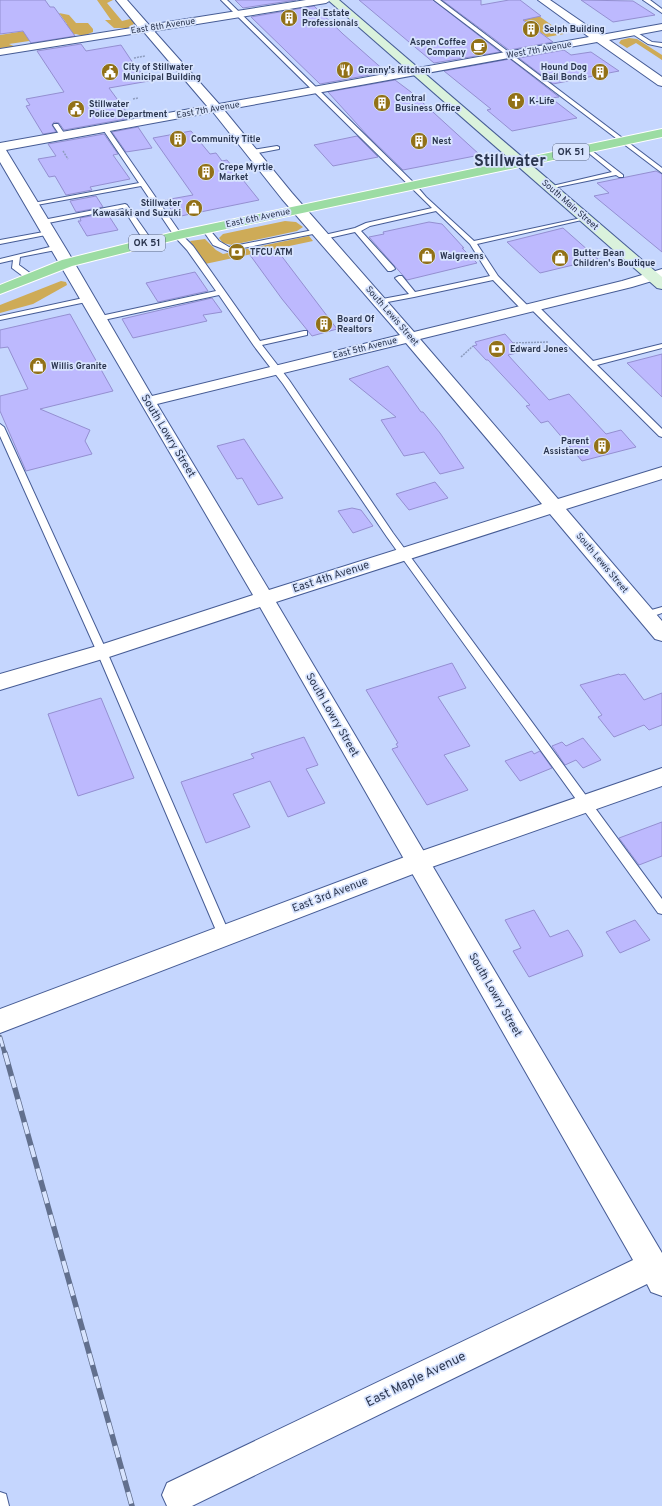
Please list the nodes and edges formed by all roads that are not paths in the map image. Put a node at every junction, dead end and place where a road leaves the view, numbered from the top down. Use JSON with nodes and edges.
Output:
{"nodes":[{"id":1,"x":121,"y":0,"type":"edge"},
{"id":2,"x":224,"y":0,"type":"edge"},
{"id":3,"x":326,"y":0,"type":"edge"},
{"id":4,"x":333,"y":0,"type":"edge"},
{"id":5,"x":437,"y":0,"type":"edge"},
{"id":6,"x":543,"y":0,"type":"edge"},
{"id":7,"x":646,"y":0,"type":"edge"},
{"id":8,"x":662,"y":10,"type":"edge"},
{"id":9,"x":237,"y":14,"type":"junction"},
{"id":10,"x":662,"y":27,"type":"edge"},
{"id":11,"x":146,"y":28,"type":"junction"},
{"id":12,"x":633,"y":32,"type":"junction"},
{"id":13,"x":600,"y":39,"type":"junction"},
{"id":14,"x":662,"y":45,"type":"edge"},
{"id":15,"x":0,"y":52,"type":"edge"},
{"id":16,"x":510,"y":54,"type":"junction"},
{"id":17,"x":416,"y":72,"type":"junction"},
{"id":18,"x":662,"y":82,"type":"edge"},
{"id":19,"x":314,"y":90,"type":"junction"},
{"id":20,"x":216,"y":108,"type":"junction"},
{"id":21,"x":56,"y":125,"type":"dead end"},
{"id":22,"x":105,"y":128,"type":"junction"},
{"id":23,"x":662,"y":133,"type":"edge"},
{"id":24,"x":63,"y":136,"type":"junction"},
{"id":25,"x":622,"y":141,"type":"junction"},
{"id":26,"x":0,"y":147,"type":"edge"},
{"id":27,"x":277,"y":148,"type":"dead end"},
{"id":28,"x":587,"y":148,"type":"junction"},
{"id":29,"x":0,"y":152,"type":"edge"},
{"id":30,"x":252,"y":152,"type":"junction"},
{"id":31,"x":520,"y":162,"type":"junction"},
{"id":32,"x":662,"y":171,"type":"edge"},
{"id":33,"x":143,"y":184,"type":"junction"},
{"id":34,"x":412,"y":184,"type":"junction"},
{"id":35,"x":550,"y":188,"type":"junction"},
{"id":36,"x":299,"y":209,"type":"junction"},
{"id":37,"x":438,"y":209,"type":"junction"},
{"id":38,"x":584,"y":218,"type":"junction"},
{"id":39,"x":206,"y":229,"type":"junction"},
{"id":40,"x":357,"y":230,"type":"junction"},
{"id":41,"x":50,"y":234,"type":"junction"},
{"id":42,"x":321,"y":234,"type":"junction"},
{"id":43,"x":178,"y":235,"type":"junction"},
{"id":44,"x":0,"y":242,"type":"edge"},
{"id":45,"x":149,"y":242,"type":"junction"},
{"id":46,"x":473,"y":243,"type":"junction"},
{"id":47,"x":17,"y":256,"type":"junction"},
{"id":48,"x":0,"y":261,"type":"edge"},
{"id":49,"x":391,"y":269,"type":"dead end"},
{"id":50,"x":495,"y":277,"type":"junction"},
{"id":51,"x":31,"y":278,"type":"junction"},
{"id":52,"x":399,"y":278,"type":"dead end"},
{"id":53,"x":659,"y":278,"type":"edge"},
{"id":54,"x":0,"y":290,"type":"edge"},
{"id":55,"x":221,"y":292,"type":"junction"},
{"id":56,"x":414,"y":294,"type":"junction"},
{"id":57,"x":88,"y":299,"type":"junction"},
{"id":58,"x":380,"y":302,"type":"junction"},
{"id":59,"x":530,"y":308,"type":"junction"},
{"id":60,"x":0,"y":318,"type":"edge"},
{"id":61,"x":99,"y":319,"type":"junction"},
{"id":62,"x":304,"y":333,"type":"dead end"},
{"id":63,"x":410,"y":337,"type":"junction"},
{"id":64,"x":257,"y":344,"type":"junction"},
{"id":65,"x":662,"y":346,"type":"edge"},
{"id":66,"x":592,"y":364,"type":"junction"},
{"id":67,"x":276,"y":370,"type":"junction"},
{"id":68,"x":148,"y":402,"type":"junction"},
{"id":69,"x":1,"y":432,"type":"edge"},
{"id":70,"x":662,"y":434,"type":"edge"},
{"id":71,"x":662,"y":473,"type":"edge"},
{"id":72,"x":554,"y":506,"type":"junction"},
{"id":73,"x":404,"y":553,"type":"junction"},
{"id":74,"x":264,"y":598,"type":"junction"},
{"id":75,"x":662,"y":610,"type":"edge"},
{"id":76,"x":645,"y":615,"type":"junction"},
{"id":77,"x":662,"y":634,"type":"edge"},
{"id":78,"x":102,"y":652,"type":"junction"},
{"id":79,"x":0,"y":682,"type":"edge"},
{"id":80,"x":662,"y":777,"type":"edge"},
{"id":81,"x":586,"y":803,"type":"junction"},
{"id":82,"x":418,"y":862,"type":"junction"},
{"id":83,"x":662,"y":908,"type":"edge"},
{"id":84,"x":224,"y":935,"type":"junction"},
{"id":85,"x":0,"y":1021,"type":"edge"},
{"id":86,"x":658,"y":1273,"type":"edge"},
{"id":87,"x":178,"y":1495,"type":"dead end"},
{"id":88,"x":0,"y":1500,"type":"edge"},
{"id":89,"x":1,"y":1506,"type":"edge"}],
"edges":[{"from":1,"to":11,"type":"street","name":"South Lewis Street"},
{"from":2,"to":9,"type":"lane"},
{"from":3,"to":9,"type":"street","name":"East 8th Avenue"},
{"from":4,"to":17,"type":"main road","name":"South Main Street"},
{"from":5,"to":16,"type":"lane"},
{"from":6,"to":13,"type":"street"},
{"from":7,"to":8,"type":"lane"},
{"from":9,"to":11,"type":"street","name":"East 8th Avenue"},
{"from":9,"to":19,"type":"lane"},
{"from":10,"to":12,"type":"street","name":"West 7th Avenue"},
{"from":11,"to":15,"type":"street","name":"East 8th Avenue"},
{"from":11,"to":20,"type":"street","name":"South Lewis Street"},
{"from":12,"to":13,"type":"street","name":"West 7th Avenue"},
{"from":12,"to":14,"type":"lane"},
{"from":13,"to":16,"type":"street","name":"West 7th Avenue"},
{"from":13,"to":18,"type":"street"},
{"from":16,"to":17,"type":"street","name":"West 7th Avenue"},
{"from":16,"to":25,"type":"lane"},
{"from":17,"to":19,"type":"street","name":"East 7th Avenue"},
{"from":17,"to":31,"type":"main road","name":"South Main Street"},
{"from":19,"to":20,"type":"street","name":"East 7th Avenue"},
{"from":19,"to":34,"type":"lane"},
{"from":20,"to":22,"type":"street","name":"East 7th Avenue"},
{"from":20,"to":30,"type":"street","name":"South Lewis Street"},
{"from":21,"to":24,"type":"lane"},
{"from":22,"to":24,"type":"street","name":"East 7th Avenue"},
{"from":22,"to":33,"type":"lane"},
{"from":23,"to":25,"type":"highway","number":"OK 51"},
{"from":24,"to":26,"type":"street","name":"East 7th Avenue"},
{"from":25,"to":28,"type":"highway","number":"OK 51"},
{"from":25,"to":32,"type":"lane"},
{"from":27,"to":30,"type":"lane"},
{"from":28,"to":31,"type":"highway","number":"OK 51"},
{"from":28,"to":35,"type":"lane"},
{"from":29,"to":41,"type":"street","name":"South Lowry Street"},
{"from":30,"to":36,"type":"street","name":"South Lewis Street"},
{"from":31,"to":34,"type":"highway","name":"East 6th Avenue","number":"OK 51"},
{"from":31,"to":35,"type":"main road","name":"South Main Street"},
{"from":33,"to":41,"type":"lane"},
{"from":33,"to":43,"type":"lane"},
{"from":34,"to":36,"type":"highway","name":"East 6th Avenue","number":"OK 51"},
{"from":34,"to":37,"type":"lane"},
{"from":35,"to":38,"type":"main road","name":"South Main Street"},
{"from":36,"to":39,"type":"highway","name":"East 6th Avenue","number":"OK 51"},
{"from":36,"to":42,"type":"street","name":"South Lewis Street"},
{"from":37,"to":40,"type":"lane"},
{"from":37,"to":46,"type":"lane"},
{"from":38,"to":46,"type":"lane"},
{"from":38,"to":53,"type":"main road","name":"South Main Street"},
{"from":39,"to":42,"type":"lane"},
{"from":39,"to":43,"type":"highway","name":"East 6th Avenue","number":"OK 51"},
{"from":40,"to":42,"type":"lane"},
{"from":40,"to":49,"type":"lane"},
{"from":41,"to":44,"type":"lane"},
{"from":41,"to":45,"type":"highway","name":"East 6th Avenue","number":"OK 51"},
{"from":41,"to":45,"type":"lane"},
{"from":41,"to":47,"type":"lane"},
{"from":41,"to":51,"type":"highway","name":"East 6th Avenue","number":"OK 51"},
{"from":41,"to":57,"type":"street","name":"South Lowry Street"},
{"from":42,"to":58,"type":"street","name":"South Lewis Street"},
{"from":43,"to":45,"type":"highway","name":"East 6th Avenue","number":"OK 51"},
{"from":43,"to":55,"type":"lane"},
{"from":46,"to":50,"type":"lane"},
{"from":47,"to":48,"type":"lane"},
{"from":47,"to":51,"type":"lane"},
{"from":50,"to":56,"type":"lane"},
{"from":50,"to":59,"type":"lane"},
{"from":51,"to":54,"type":"highway","name":"East 6th Avenue","number":"OK 51"},
{"from":52,"to":56,"type":"lane"},
{"from":53,"to":59,"type":"street","name":"East 5th Avenue"},
{"from":55,"to":61,"type":"lane"},
{"from":55,"to":64,"type":"lane"},
{"from":56,"to":58,"type":"lane"},
{"from":57,"to":60,"type":"lane"},
{"from":57,"to":61,"type":"street","name":"South Lowry Street"},
{"from":58,"to":63,"type":"street","name":"South Lewis Street"},
{"from":59,"to":63,"type":"street","name":"East 5th Avenue"},
{"from":59,"to":66,"type":"lane"},
{"from":61,"to":68,"type":"street","name":"South Lowry Street"},
{"from":62,"to":64,"type":"lane"},
{"from":63,"to":67,"type":"street","name":"East 5th Avenue"},
{"from":63,"to":72,"type":"street","name":"South Lewis Street"},
{"from":64,"to":67,"type":"lane"},
{"from":65,"to":66,"type":"lane"},
{"from":66,"to":70,"type":"lane"},
{"from":67,"to":68,"type":"street","name":"East 5th Avenue"},
{"from":67,"to":73,"type":"lane"},
{"from":68,"to":74,"type":"street","name":"South Lowry Street"},
{"from":69,"to":78,"type":"lane"},
{"from":71,"to":72,"type":"street","name":"East 4th Avenue"},
{"from":72,"to":73,"type":"street","name":"East 4th Avenue"},
{"from":72,"to":76,"type":"street","name":"South Lewis Street"},
{"from":73,"to":74,"type":"street","name":"East 4th Avenue"},
{"from":73,"to":81,"type":"lane"},
{"from":74,"to":78,"type":"street","name":"East 4th Avenue"},
{"from":74,"to":82,"type":"street","name":"South Lowry Street"},
{"from":75,"to":76,"type":"lane"},
{"from":76,"to":77,"type":"street","name":"South Lewis Street"},
{"from":78,"to":79,"type":"street","name":"East 4th Avenue"},
{"from":78,"to":84,"type":"lane"},
{"from":80,"to":81,"type":"street","name":"East 3rd Avenue"},
{"from":81,"to":82,"type":"street","name":"East 3rd Avenue"},
{"from":81,"to":83,"type":"lane"},
{"from":82,"to":84,"type":"street","name":"East 3rd Avenue"},
{"from":82,"to":86,"type":"street","name":"South Lowry Street"},
{"from":84,"to":85,"type":"street","name":"East 3rd Avenue"},
{"from":86,"to":87,"type":"street","name":"East Maple Avenue"},
{"from":88,"to":89,"type":"lane"}]}
